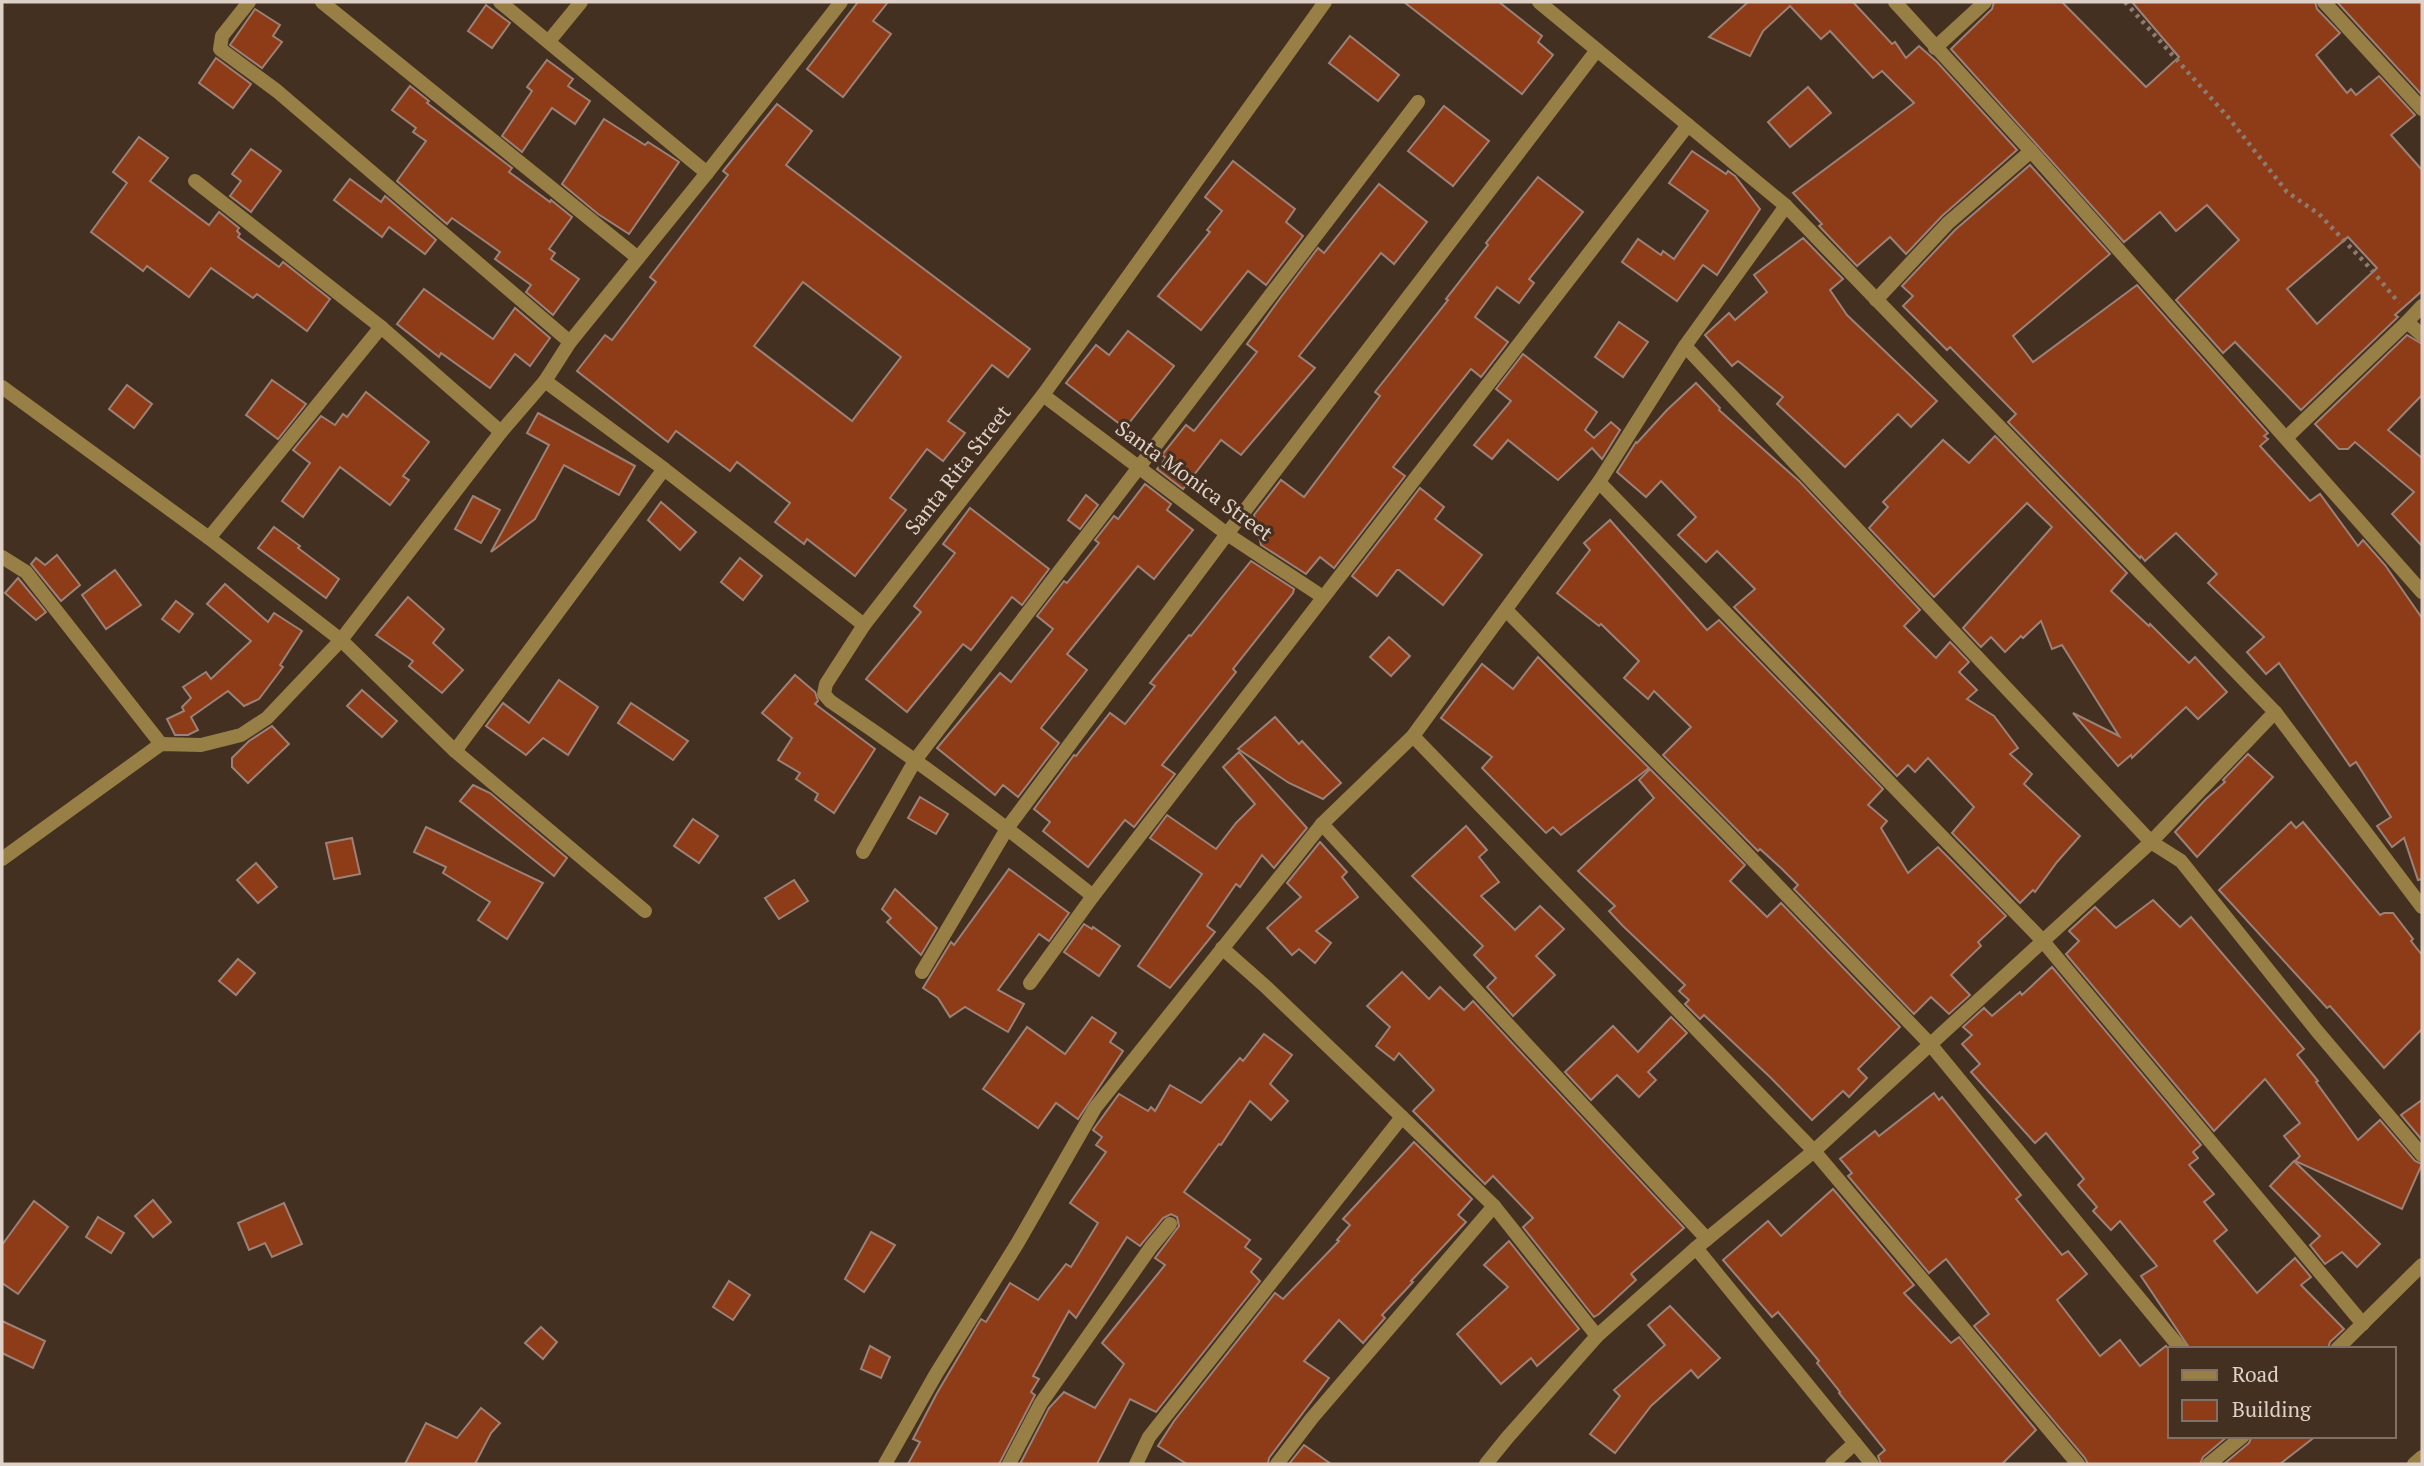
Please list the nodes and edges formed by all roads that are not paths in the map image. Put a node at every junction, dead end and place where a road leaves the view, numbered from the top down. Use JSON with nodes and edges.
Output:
{"nodes":[{"id":1,"x":249,"y":2,"type":"edge"},
{"id":2,"x":322,"y":2,"type":"edge"},
{"id":3,"x":500,"y":2,"type":"edge"},
{"id":4,"x":581,"y":2,"type":"edge"},
{"id":5,"x":841,"y":2,"type":"edge"},
{"id":6,"x":1325,"y":2,"type":"edge"},
{"id":7,"x":1539,"y":2,"type":"edge"},
{"id":8,"x":1895,"y":2,"type":"edge"},
{"id":9,"x":1985,"y":2,"type":"edge"},
{"id":10,"x":2324,"y":2,"type":"edge"},
{"id":11,"x":549,"y":41,"type":"junction"},
{"id":12,"x":1935,"y":48,"type":"junction"},
{"id":13,"x":1597,"y":50,"type":"junction"},
{"id":14,"x":1418,"y":102,"type":"dead end"},
{"id":15,"x":2422,"y":109,"type":"edge"},
{"id":16,"x":1688,"y":125,"type":"junction"},
{"id":17,"x":2031,"y":151,"type":"junction"},
{"id":18,"x":707,"y":173,"type":"junction"},
{"id":19,"x":195,"y":181,"type":"dead end"},
{"id":20,"x":1786,"y":206,"type":"junction"},
{"id":21,"x":638,"y":258,"type":"junction"},
{"id":22,"x":1875,"y":300,"type":"junction"},
{"id":23,"x":2422,"y":306,"type":"edge"},
{"id":24,"x":2408,"y":320,"type":"junction"},
{"id":25,"x":381,"y":327,"type":"junction"},
{"id":26,"x":2422,"y":335,"type":"edge"},
{"id":27,"x":570,"y":342,"type":"junction"},
{"id":28,"x":1685,"y":346,"type":"junction"},
{"id":29,"x":545,"y":382,"type":"junction"},
{"id":30,"x":2,"y":387,"type":"edge"},
{"id":31,"x":1043,"y":395,"type":"junction"},
{"id":32,"x":501,"y":432,"type":"junction"},
{"id":33,"x":2286,"y":438,"type":"junction"},
{"id":34,"x":1138,"y":466,"type":"junction"},
{"id":35,"x":664,"y":469,"type":"junction"},
{"id":36,"x":1599,"y":482,"type":"junction"},
{"id":37,"x":1227,"y":534,"type":"junction"},
{"id":38,"x":209,"y":537,"type":"junction"},
{"id":39,"x":2,"y":557,"type":"edge"},
{"id":40,"x":2422,"y":592,"type":"edge"},
{"id":41,"x":1323,"y":597,"type":"junction"},
{"id":42,"x":1506,"y":610,"type":"junction"},
{"id":43,"x":864,"y":625,"type":"junction"},
{"id":44,"x":341,"y":640,"type":"junction"},
{"id":45,"x":2275,"y":712,"type":"junction"},
{"id":46,"x":1413,"y":736,"type":"junction"},
{"id":47,"x":161,"y":744,"type":"junction"},
{"id":48,"x":455,"y":751,"type":"junction"},
{"id":49,"x":915,"y":759,"type":"junction"},
{"id":50,"x":1322,"y":824,"type":"junction"},
{"id":51,"x":1008,"y":827,"type":"junction"},
{"id":52,"x":2151,"y":842,"type":"junction"},
{"id":53,"x":863,"y":852,"type":"dead end"},
{"id":54,"x":2,"y":859,"type":"edge"},
{"id":55,"x":1093,"y":896,"type":"junction"},
{"id":56,"x":2422,"y":907,"type":"edge"},
{"id":57,"x":645,"y":911,"type":"dead end"},
{"id":58,"x":2042,"y":940,"type":"junction"},
{"id":59,"x":1222,"y":948,"type":"junction"},
{"id":60,"x":922,"y":972,"type":"dead end"},
{"id":61,"x":1030,"y":984,"type":"dead end"},
{"id":62,"x":1930,"y":1044,"type":"junction"},
{"id":63,"x":1402,"y":1117,"type":"junction"},
{"id":64,"x":1814,"y":1151,"type":"junction"},
{"id":65,"x":2422,"y":1155,"type":"edge"},
{"id":66,"x":1494,"y":1206,"type":"junction"},
{"id":67,"x":1170,"y":1224,"type":"dead end"},
{"id":68,"x":1701,"y":1243,"type":"junction"},
{"id":69,"x":2422,"y":1265,"type":"edge"},
{"id":70,"x":2364,"y":1324,"type":"junction"},
{"id":71,"x":1597,"y":1336,"type":"junction"},
{"id":72,"x":2179,"y":1347,"type":"edge"},
{"id":73,"x":2339,"y":1347,"type":"edge"},
{"id":74,"x":2241,"y":1438,"type":"edge"},
{"id":75,"x":1855,"y":1443,"type":"junction"},
{"id":76,"x":2422,"y":1457,"type":"edge"},
{"id":77,"x":885,"y":1464,"type":"edge"},
{"id":78,"x":1009,"y":1464,"type":"edge"},
{"id":79,"x":1136,"y":1464,"type":"edge"},
{"id":80,"x":1277,"y":1464,"type":"edge"},
{"id":81,"x":1486,"y":1464,"type":"edge"},
{"id":82,"x":1832,"y":1464,"type":"edge"},
{"id":83,"x":1872,"y":1464,"type":"edge"},
{"id":84,"x":2078,"y":1464,"type":"edge"},
{"id":85,"x":2209,"y":1464,"type":"edge"},
{"id":86,"x":2414,"y":1464,"type":"edge"}],
"edges":[{"from":1,"to":27,"type":"street"},
{"from":2,"to":21,"type":"street"},
{"from":3,"to":11,"type":"street"},
{"from":4,"to":11,"type":"street"},
{"from":5,"to":18,"type":"street"},
{"from":6,"to":31,"type":"street","name":"Santa Rita Street"},
{"from":7,"to":13,"type":"street"},
{"from":8,"to":12,"type":"street"},
{"from":9,"to":12,"type":"street"},
{"from":10,"to":15,"type":"street"},
{"from":11,"to":18,"type":"street"},
{"from":12,"to":17,"type":"street"},
{"from":13,"to":16,"type":"street"},
{"from":13,"to":37,"type":"street"},
{"from":14,"to":34,"type":"street"},
{"from":16,"to":20,"type":"street"},
{"from":16,"to":41,"type":"street"},
{"from":17,"to":22,"type":"street"},
{"from":17,"to":33,"type":"street"},
{"from":18,"to":21,"type":"street"},
{"from":19,"to":25,"type":"street"},
{"from":20,"to":22,"type":"street"},
{"from":20,"to":28,"type":"street"},
{"from":21,"to":27,"type":"street"},
{"from":22,"to":45,"type":"street"},
{"from":23,"to":24,"type":"street"},
{"from":24,"to":26,"type":"street"},
{"from":24,"to":33,"type":"street"},
{"from":25,"to":32,"type":"street"},
{"from":25,"to":38,"type":"street"},
{"from":27,"to":29,"type":"street"},
{"from":28,"to":36,"type":"street"},
{"from":28,"to":52,"type":"street"},
{"from":29,"to":32,"type":"street"},
{"from":29,"to":35,"type":"street"},
{"from":30,"to":38,"type":"street"},
{"from":31,"to":34,"type":"street","name":"Santa Monica Street"},
{"from":31,"to":43,"type":"street","name":"Santa Rita Street"},
{"from":32,"to":44,"type":"street"},
{"from":33,"to":40,"type":"street"},
{"from":34,"to":37,"type":"street","name":"Santa Monica Street"},
{"from":34,"to":49,"type":"street"},
{"from":35,"to":43,"type":"street"},
{"from":35,"to":48,"type":"street"},
{"from":36,"to":42,"type":"street"},
{"from":36,"to":58,"type":"street"},
{"from":37,"to":41,"type":"street","name":"Santa Monica Street"},
{"from":37,"to":51,"type":"street"},
{"from":38,"to":44,"type":"street"},
{"from":39,"to":47,"type":"street"},
{"from":41,"to":55,"type":"street"},
{"from":42,"to":46,"type":"street"},
{"from":42,"to":62,"type":"street"},
{"from":43,"to":49,"type":"street","name":"Santa Rita Street"},
{"from":44,"to":47,"type":"street"},
{"from":44,"to":48,"type":"street"},
{"from":45,"to":52,"type":"street"},
{"from":45,"to":56,"type":"street"},
{"from":46,"to":50,"type":"street"},
{"from":46,"to":64,"type":"street"},
{"from":47,"to":54,"type":"street"},
{"from":48,"to":57,"type":"street"},
{"from":49,"to":51,"type":"street","name":"Santa Rita Street"},
{"from":49,"to":53,"type":"street"},
{"from":50,"to":59,"type":"street"},
{"from":50,"to":68,"type":"street"},
{"from":51,"to":55,"type":"street","name":"Santa Rita Street"},
{"from":51,"to":60,"type":"street"},
{"from":52,"to":58,"type":"street"},
{"from":52,"to":65,"type":"street"},
{"from":55,"to":61,"type":"street"},
{"from":58,"to":62,"type":"street"},
{"from":58,"to":70,"type":"street"},
{"from":59,"to":63,"type":"street"},
{"from":59,"to":77,"type":"street"},
{"from":62,"to":64,"type":"street"},
{"from":62,"to":72,"type":"street"},
{"from":63,"to":66,"type":"street"},
{"from":63,"to":79,"type":"street"},
{"from":64,"to":68,"type":"street"},
{"from":64,"to":84,"type":"street"},
{"from":66,"to":71,"type":"street"},
{"from":66,"to":80,"type":"street"},
{"from":67,"to":78,"type":"street"},
{"from":68,"to":71,"type":"street"},
{"from":68,"to":75,"type":"street"},
{"from":69,"to":70,"type":"street"},
{"from":70,"to":73,"type":"street"},
{"from":71,"to":81,"type":"street"},
{"from":74,"to":85,"type":"street"},
{"from":75,"to":82,"type":"street"},
{"from":75,"to":83,"type":"street"},
{"from":76,"to":86,"type":"street"}]}
